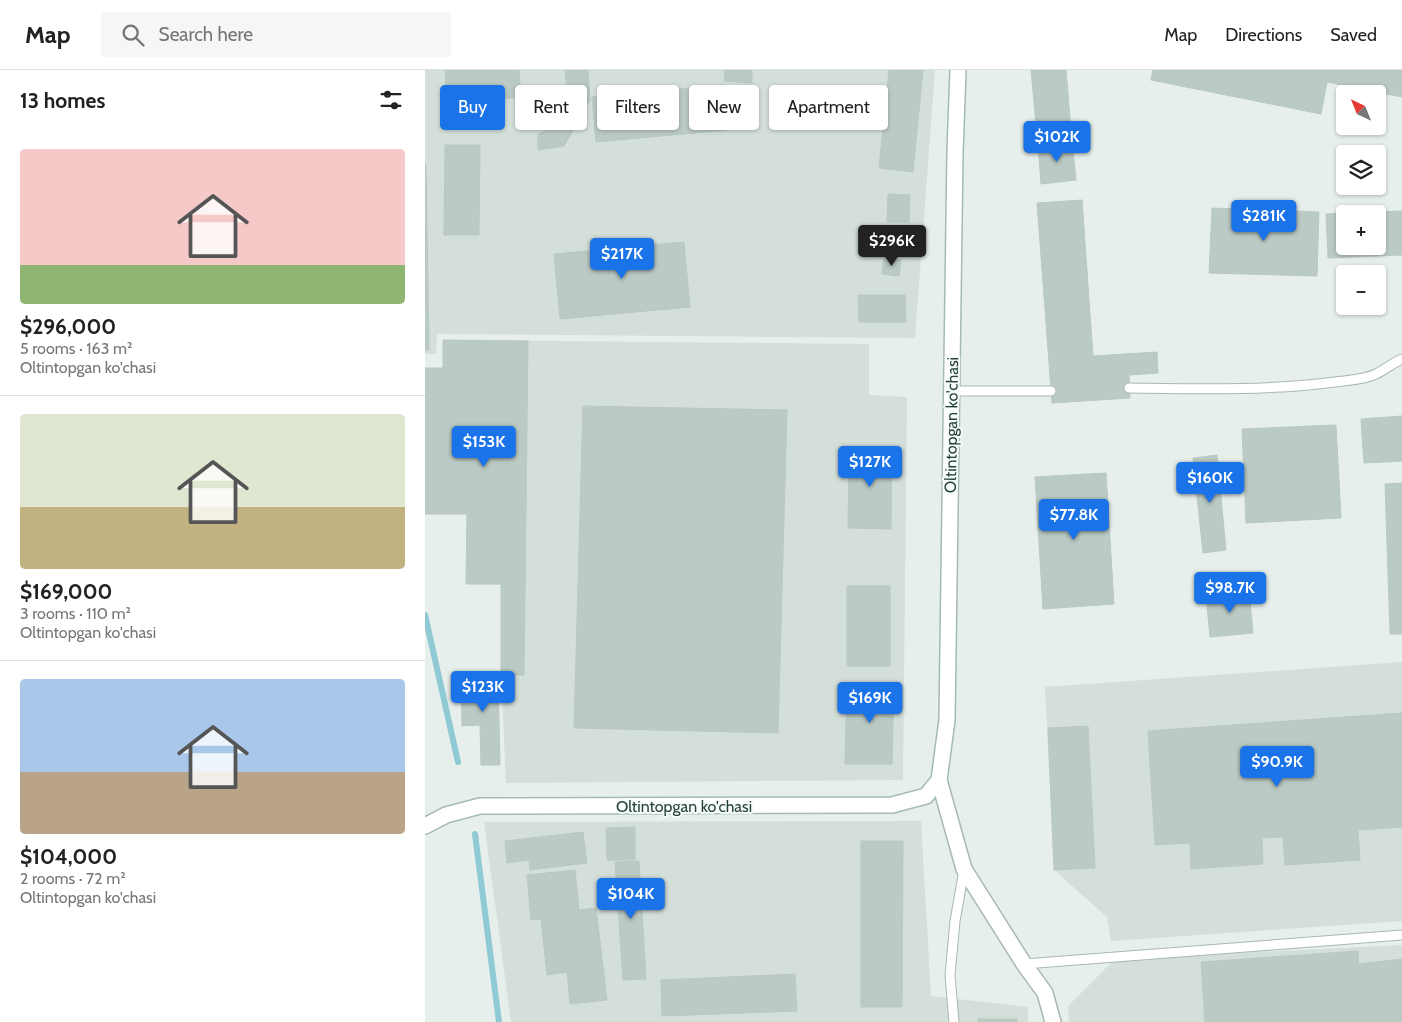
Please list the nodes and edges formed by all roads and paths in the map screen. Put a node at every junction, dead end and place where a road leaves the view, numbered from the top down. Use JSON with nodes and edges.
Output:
{"nodes":[{"id":1,"x":958,"y":70,"type":"edge"},
{"id":2,"x":1402,"y":359,"type":"edge"},
{"id":3,"x":1129,"y":388,"type":"dead end"},
{"id":4,"x":952,"y":391,"type":"junction"},
{"id":5,"x":1051,"y":391,"type":"dead end"},
{"id":6,"x":939,"y":780,"type":"junction"},
{"id":7,"x":425,"y":826,"type":"edge"},
{"id":8,"x":964,"y":870,"type":"junction"},
{"id":9,"x":1402,"y":935,"type":"edge"},
{"id":10,"x":1024,"y":964,"type":"junction"},
{"id":11,"x":954,"y":1022,"type":"edge"},
{"id":12,"x":1053,"y":1022,"type":"edge"}],
"edges":[{"from":1,"to":4,"type":"street","name":"Oltintopgan ko'chasi"},
{"from":2,"to":3,"type":"lane"},
{"from":4,"to":5,"type":"lane"},
{"from":4,"to":6,"type":"street","name":"Oltintopgan ko'chasi"},
{"from":6,"to":7,"type":"street","name":"Oltintopgan ko'chasi"},
{"from":6,"to":8,"type":"street","name":"Oltintopgan ko'chasi"},
{"from":8,"to":10,"type":"street","name":"Oltintopgan ko'chasi"},
{"from":8,"to":11,"type":"lane"},
{"from":9,"to":10,"type":"lane"},
{"from":10,"to":12,"type":"street","name":"Oltintopgan ko'chasi"}]}
